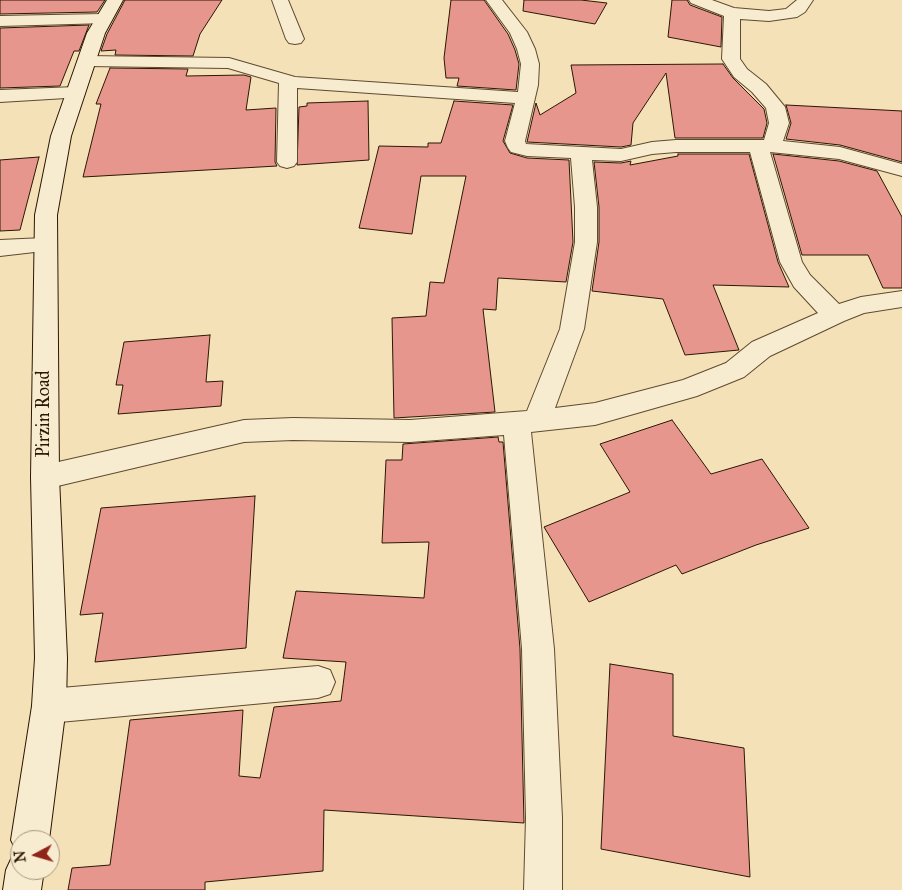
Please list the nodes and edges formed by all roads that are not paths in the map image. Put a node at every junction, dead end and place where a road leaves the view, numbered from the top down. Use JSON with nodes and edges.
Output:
{"nodes":[{"id":1,"x":280,"y":0,"type":"edge"},
{"id":2,"x":494,"y":0,"type":"edge"},
{"id":3,"x":697,"y":0,"type":"edge"},
{"id":4,"x":805,"y":0,"type":"edge"},
{"id":5,"x":109,"y":9,"type":"edge"},
{"id":6,"x":732,"y":13,"type":"junction"},
{"id":7,"x":0,"y":21,"type":"edge"},
{"id":8,"x":295,"y":39,"type":"dead end"},
{"id":9,"x":87,"y":61,"type":"junction"},
{"id":10,"x":288,"y":81,"type":"junction"},
{"id":11,"x":76,"y":93,"type":"junction"},
{"id":12,"x":0,"y":96,"type":"edge"},
{"id":13,"x":526,"y":98,"type":"junction"},
{"id":14,"x":765,"y":146,"type":"junction"},
{"id":15,"x":581,"y":154,"type":"junction"},
{"id":16,"x":286,"y":162,"type":"dead end"},
{"id":17,"x":902,"y":170,"type":"edge"},
{"id":18,"x":44,"y":245,"type":"junction"},
{"id":19,"x":0,"y":248,"type":"edge"},
{"id":20,"x":902,"y":299,"type":"edge"},
{"id":21,"x":835,"y":315,"type":"junction"},
{"id":22,"x":526,"y":421,"type":"junction"},
{"id":23,"x":45,"y":477,"type":"junction"},
{"id":24,"x":318,"y":682,"type":"dead end"},
{"id":25,"x":49,"y":706,"type":"junction"},
{"id":26,"x":31,"y":830,"type":"edge"},
{"id":27,"x":543,"y":890,"type":"edge"}],
"edges":[{"from":1,"to":8,"type":"street"},
{"from":2,"to":13,"type":"street"},
{"from":3,"to":6,"type":"street"},
{"from":4,"to":6,"type":"street"},
{"from":5,"to":7,"type":"street"},
{"from":5,"to":9,"type":"street","name":"Pirzin Road"},
{"from":6,"to":14,"type":"street"},
{"from":9,"to":10,"type":"street"},
{"from":9,"to":11,"type":"street","name":"Pirzin Road"},
{"from":10,"to":13,"type":"street"},
{"from":10,"to":16,"type":"street"},
{"from":11,"to":12,"type":"street"},
{"from":11,"to":18,"type":"street","name":"Pirzin Road"},
{"from":13,"to":15,"type":"street"},
{"from":14,"to":15,"type":"street"},
{"from":14,"to":17,"type":"street"},
{"from":14,"to":21,"type":"street"},
{"from":15,"to":22,"type":"street"},
{"from":18,"to":19,"type":"street"},
{"from":18,"to":23,"type":"street","name":"Pirzin Road"},
{"from":20,"to":21,"type":"street"},
{"from":21,"to":22,"type":"street"},
{"from":22,"to":23,"type":"street"},
{"from":22,"to":27,"type":"street"},
{"from":23,"to":25,"type":"street","name":"Pirzin Road"},
{"from":24,"to":25,"type":"street"},
{"from":25,"to":26,"type":"street","name":"Pirzin Road"}]}
